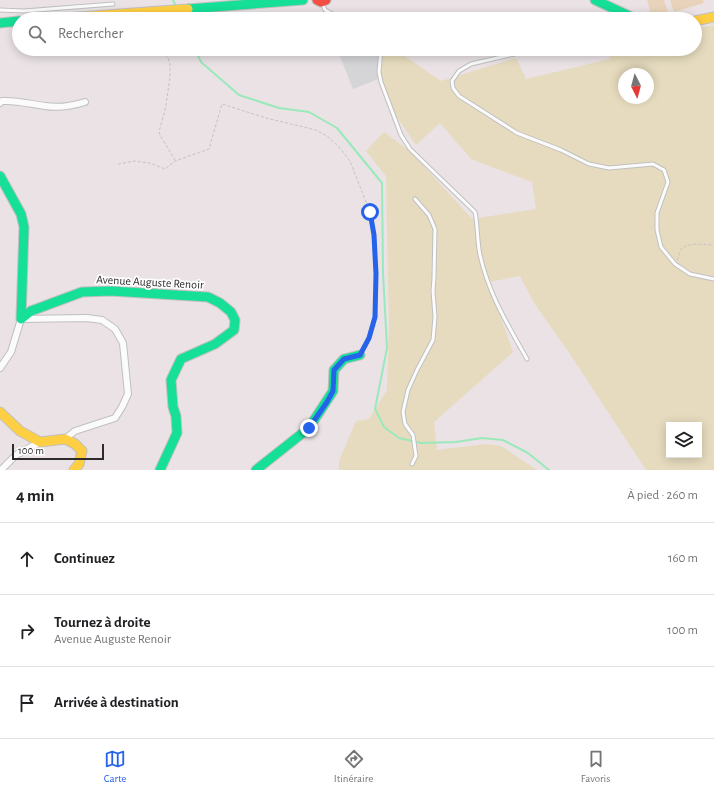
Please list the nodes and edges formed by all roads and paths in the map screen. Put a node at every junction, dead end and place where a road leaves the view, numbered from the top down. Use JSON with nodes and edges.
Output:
{"nodes":[{"id":1,"x":303,"y":0,"type":"edge"},
{"id":2,"x":595,"y":0,"type":"edge"},
{"id":3,"x":321,"y":1,"type":"edge"},
{"id":4,"x":113,"y":4,"type":"dead end"},
{"id":5,"x":0,"y":10,"type":"edge"},
{"id":6,"x":158,"y":12,"type":"edge"},
{"id":7,"x":329,"y":12,"type":"edge"},
{"id":8,"x":615,"y":12,"type":"edge"},
{"id":9,"x":714,"y":17,"type":"edge"},
{"id":10,"x":702,"y":20,"type":"edge"},
{"id":11,"x":12,"y":21,"type":"edge"},
{"id":12,"x":0,"y":22,"type":"edge"},
{"id":13,"x":167,"y":56,"type":"edge"},
{"id":14,"x":380,"y":56,"type":"edge"},
{"id":15,"x":506,"y":56,"type":"edge"},
{"id":16,"x":0,"y":102,"type":"edge"},
{"id":17,"x":85,"y":102,"type":"dead end"},
{"id":18,"x":175,"y":161,"type":"junction"},
{"id":19,"x":118,"y":164,"type":"dead end"},
{"id":20,"x":0,"y":176,"type":"edge"},
{"id":21,"x":415,"y":199,"type":"dead end"},
{"id":22,"x":714,"y":245,"type":"edge"},
{"id":23,"x":675,"y":264,"type":"junction"},
{"id":24,"x":714,"y":280,"type":"edge"},
{"id":25,"x":21,"y":319,"type":"junction"},
{"id":26,"x":360,"y":355,"type":"joint"},
{"id":27,"x":527,"y":360,"type":"dead end"},
{"id":28,"x":0,"y":368,"type":"edge"},
{"id":29,"x":0,"y":412,"type":"edge"},
{"id":30,"x":65,"y":440,"type":"junction"},
{"id":31,"x":40,"y":442,"type":"junction"},
{"id":32,"x":412,"y":464,"type":"dead end"},
{"id":33,"x":1,"y":470,"type":"edge"},
{"id":34,"x":74,"y":470,"type":"edge"},
{"id":35,"x":160,"y":470,"type":"edge"},
{"id":36,"x":256,"y":470,"type":"edge"}],
"edges":[{"from":1,"to":6,"type":"street"},
{"from":2,"to":8,"type":"street"},
{"from":3,"to":7,"type":"lane"},
{"from":4,"to":5,"type":"lane"},
{"from":9,"to":10,"type":"street"},
{"from":11,"to":12,"type":"street"},
{"from":13,"to":18,"type":"path"},
{"from":14,"to":27,"type":"lane"},
{"from":15,"to":23,"type":"lane"},
{"from":16,"to":17,"type":"street"},
{"from":18,"to":19,"type":"path"},
{"from":18,"to":26,"type":"path"},
{"from":20,"to":25,"type":"street"},
{"from":21,"to":32,"type":"lane"},
{"from":22,"to":23,"type":"path"},
{"from":23,"to":24,"type":"lane"},
{"from":25,"to":28,"type":"street"},
{"from":25,"to":30,"type":"street"},
{"from":25,"to":35,"type":"street","name":"Avenue Auguste Renoir"},
{"from":26,"to":36,"type":"street"},
{"from":29,"to":31,"type":"street"},
{"from":30,"to":31,"type":"street"},
{"from":30,"to":34,"type":"street"},
{"from":31,"to":33,"type":"street"}]}
